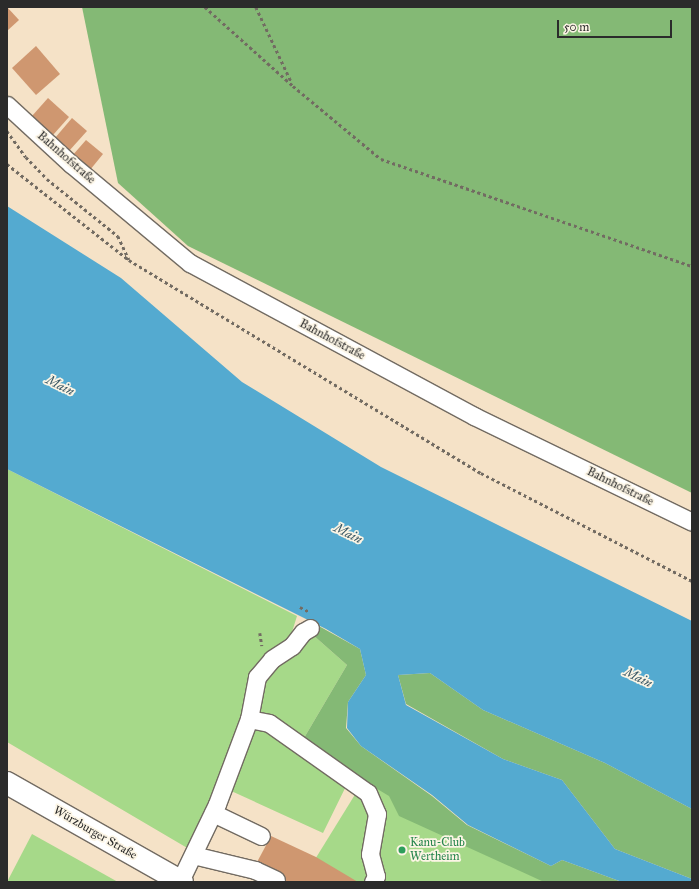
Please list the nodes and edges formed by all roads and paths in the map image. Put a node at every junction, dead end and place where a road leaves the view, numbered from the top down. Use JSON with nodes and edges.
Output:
{"nodes":[{"id":1,"x":205,"y":7,"type":"edge"},
{"id":2,"x":256,"y":7,"type":"edge"},
{"id":3,"x":293,"y":86,"type":"junction"},
{"id":4,"x":7,"y":105,"type":"edge"},
{"id":5,"x":7,"y":131,"type":"edge"},
{"id":6,"x":7,"y":164,"type":"edge"},
{"id":7,"x":129,"y":260,"type":"junction"},
{"id":8,"x":692,"y":266,"type":"edge"},
{"id":9,"x":692,"y":522,"type":"edge"},
{"id":10,"x":692,"y":581,"type":"edge"},
{"id":11,"x":304,"y":628,"type":"dead end"},
{"id":12,"x":249,"y":718,"type":"junction"},
{"id":13,"x":7,"y":783,"type":"edge"},
{"id":14,"x":213,"y":813,"type":"junction"},
{"id":15,"x":261,"y":836,"type":"dead end"},
{"id":16,"x":193,"y":855,"type":"junction"},
{"id":17,"x":276,"y":880,"type":"dead end"},
{"id":18,"x":181,"y":881,"type":"edge"},
{"id":19,"x":373,"y":882,"type":"edge"}],
"edges":[{"from":1,"to":3,"type":"path"},
{"from":2,"to":3,"type":"path"},
{"from":3,"to":8,"type":"path"},
{"from":4,"to":9,"type":"street","name":"Bahnhofstraße"},
{"from":5,"to":7,"type":"path"},
{"from":6,"to":7,"type":"path"},
{"from":7,"to":10,"type":"path"},
{"from":11,"to":12,"type":"street"},
{"from":12,"to":14,"type":"street"},
{"from":12,"to":19,"type":"street"},
{"from":13,"to":18,"type":"main road","name":"Würzburger Straße"},
{"from":14,"to":15,"type":"street"},
{"from":14,"to":16,"type":"street"},
{"from":16,"to":17,"type":"street"},
{"from":16,"to":18,"type":"street"}]}
